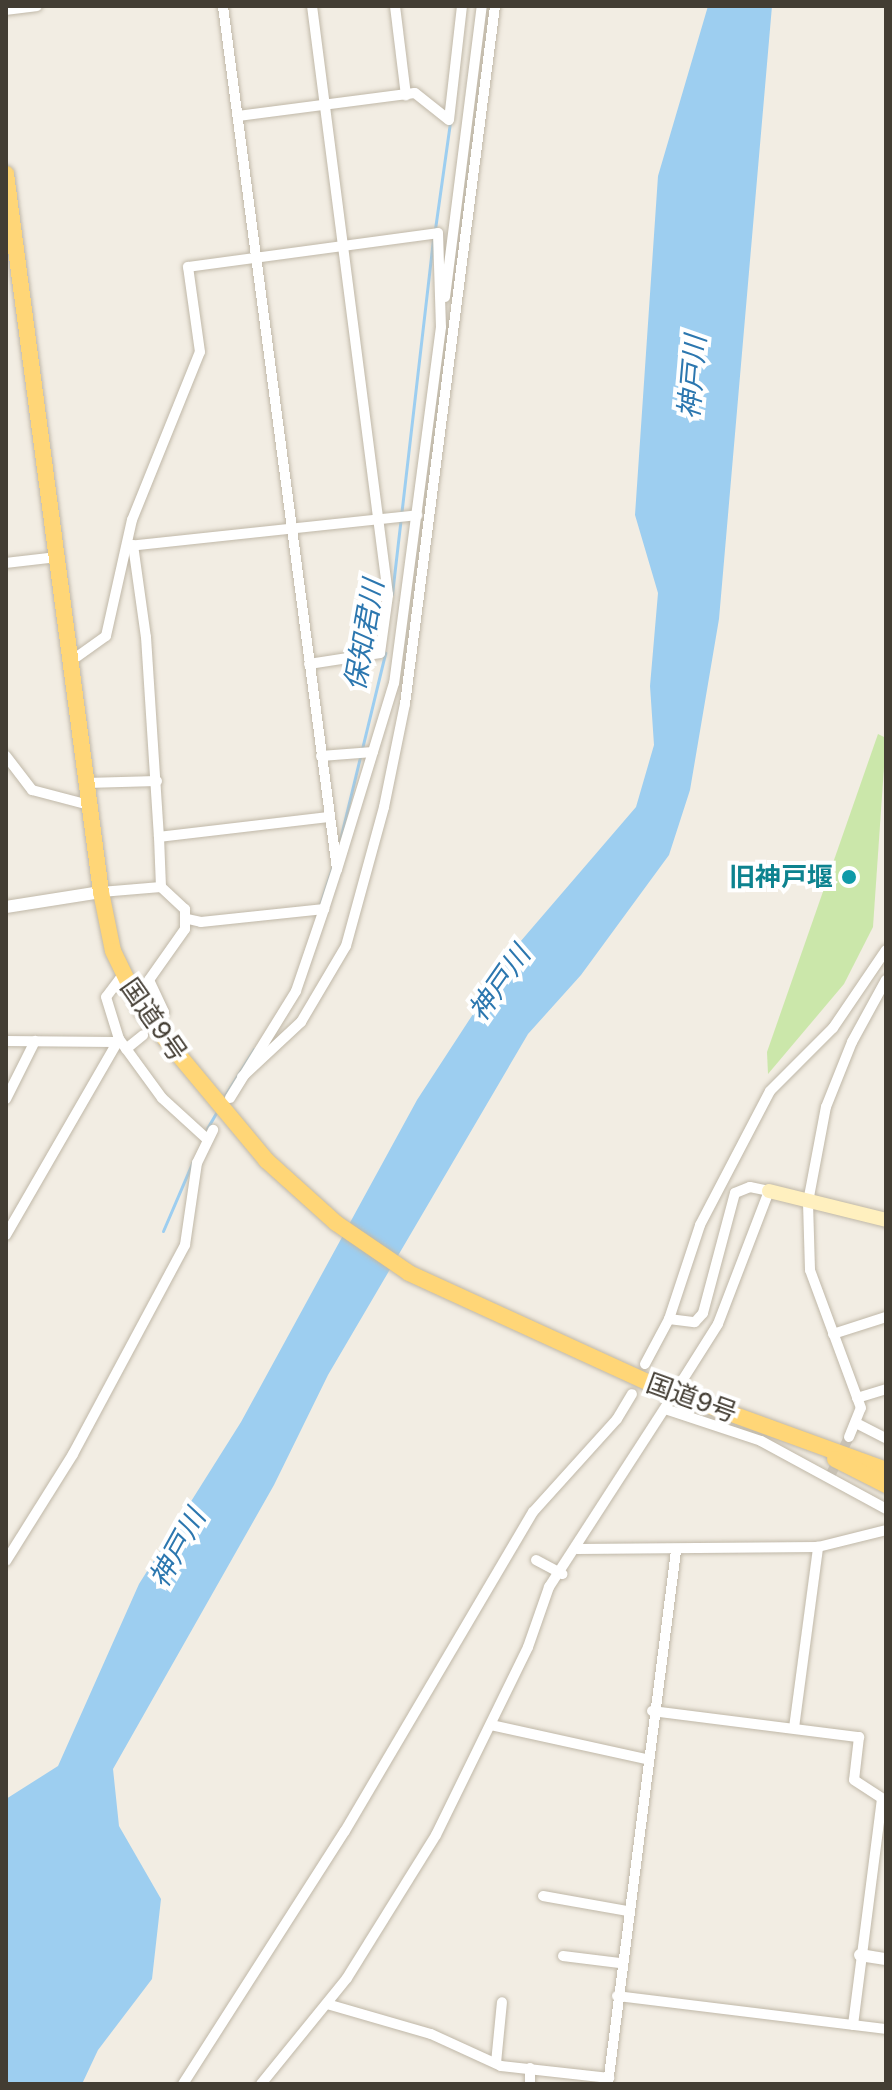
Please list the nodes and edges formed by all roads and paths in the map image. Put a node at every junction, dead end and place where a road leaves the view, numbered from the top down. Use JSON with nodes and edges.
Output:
{"nodes":[{"id":1,"x":37,"y":6,"type":"edge"},
{"id":2,"x":223,"y":6,"type":"edge"},
{"id":3,"x":312,"y":6,"type":"edge"},
{"id":4,"x":395,"y":6,"type":"edge"},
{"id":5,"x":462,"y":6,"type":"edge"},
{"id":6,"x":482,"y":6,"type":"edge"},
{"id":7,"x":495,"y":6,"type":"edge"},
{"id":8,"x":6,"y":10,"type":"edge"},
{"id":9,"x":406,"y":95,"type":"junction"},
{"id":10,"x":323,"y":106,"type":"junction"},
{"id":11,"x":238,"y":116,"type":"junction"},
{"id":12,"x":6,"y":174,"type":"edge"},
{"id":13,"x":339,"y":246,"type":"junction"},
{"id":14,"x":255,"y":257,"type":"junction"},
{"id":15,"x":13,"y":285,"type":"edge"},
{"id":16,"x":441,"y":327,"type":"junction"},
{"id":17,"x":417,"y":515,"type":"junction"},
{"id":18,"x":377,"y":518,"type":"junction"},
{"id":19,"x":295,"y":524,"type":"junction"},
{"id":20,"x":130,"y":546,"type":"junction"},
{"id":21,"x":57,"y":557,"type":"junction"},
{"id":22,"x":6,"y":563,"type":"edge"},
{"id":23,"x":71,"y":661,"type":"junction"},
{"id":24,"x":309,"y":664,"type":"junction"},
{"id":25,"x":373,"y":752,"type":"junction"},
{"id":26,"x":6,"y":756,"type":"edge"},
{"id":27,"x":321,"y":756,"type":"junction"},
{"id":28,"x":157,"y":781,"type":"junction"},
{"id":29,"x":86,"y":783,"type":"junction"},
{"id":30,"x":89,"y":805,"type":"junction"},
{"id":31,"x":328,"y":817,"type":"junction"},
{"id":32,"x":159,"y":837,"type":"junction"},
{"id":33,"x":337,"y":869,"type":"junction"},
{"id":34,"x":161,"y":887,"type":"junction"},
{"id":35,"x":101,"y":892,"type":"junction"},
{"id":36,"x":6,"y":907,"type":"edge"},
{"id":37,"x":324,"y":909,"type":"junction"},
{"id":38,"x":188,"y":919,"type":"junction"},
{"id":39,"x":886,"y":950,"type":"edge"},
{"id":40,"x":122,"y":976,"type":"junction"},
{"id":41,"x":886,"y":980,"type":"edge"},
{"id":42,"x":159,"y":1021,"type":"dead end"},
{"id":43,"x":143,"y":1035,"type":"dead end"},
{"id":44,"x":116,"y":1040,"type":"junction"},
{"id":45,"x":6,"y":1041,"type":"edge"},
{"id":46,"x":35,"y":1041,"type":"junction"},
{"id":47,"x":126,"y":1049,"type":"junction"},
{"id":48,"x":242,"y":1077,"type":"junction"},
{"id":49,"x":230,"y":1098,"type":"dead end"},
{"id":50,"x":6,"y":1099,"type":"edge"},
{"id":51,"x":213,"y":1130,"type":"dead end"},
{"id":52,"x":208,"y":1140,"type":"junction"},
{"id":53,"x":769,"y":1191,"type":"junction"},
{"id":54,"x":808,"y":1202,"type":"junction"},
{"id":55,"x":886,"y":1220,"type":"edge"},
{"id":56,"x":6,"y":1235,"type":"edge"},
{"id":57,"x":886,"y":1317,"type":"edge"},
{"id":58,"x":669,"y":1319,"type":"junction"},
{"id":59,"x":833,"y":1334,"type":"junction"},
{"id":60,"x":645,"y":1364,"type":"dead end"},
{"id":61,"x":682,"y":1381,"type":"dead end"},
{"id":62,"x":886,"y":1389,"type":"edge"},
{"id":63,"x":632,"y":1394,"type":"dead end"},
{"id":64,"x":857,"y":1398,"type":"junction"},
{"id":65,"x":856,"y":1423,"type":"junction"},
{"id":66,"x":785,"y":1431,"type":"junction"},
{"id":67,"x":849,"y":1437,"type":"tunnel mouth"},
{"id":68,"x":886,"y":1438,"type":"edge"},
{"id":69,"x":886,"y":1470,"type":"edge"},
{"id":70,"x":886,"y":1485,"type":"edge"},
{"id":71,"x":886,"y":1509,"type":"edge"},
{"id":72,"x":886,"y":1530,"type":"edge"},
{"id":73,"x":818,"y":1547,"type":"junction"},
{"id":74,"x":577,"y":1549,"type":"junction"},
{"id":75,"x":676,"y":1551,"type":"junction"},
{"id":76,"x":536,"y":1560,"type":"dead end"},
{"id":77,"x":6,"y":1561,"type":"edge"},
{"id":78,"x":562,"y":1574,"type":"junction"},
{"id":79,"x":652,"y":1711,"type":"junction"},
{"id":80,"x":491,"y":1725,"type":"junction"},
{"id":81,"x":794,"y":1728,"type":"junction"},
{"id":82,"x":646,"y":1759,"type":"junction"},
{"id":83,"x":884,"y":1800,"type":"edge"},
{"id":84,"x":543,"y":1896,"type":"dead end"},
{"id":85,"x":627,"y":1911,"type":"junction"},
{"id":86,"x":860,"y":1955,"type":"junction"},
{"id":87,"x":563,"y":1956,"type":"dead end"},
{"id":88,"x":886,"y":1959,"type":"edge"},
{"id":89,"x":620,"y":1963,"type":"junction"},
{"id":90,"x":617,"y":1996,"type":"junction"},
{"id":91,"x":502,"y":2002,"type":"dead end"},
{"id":92,"x":327,"y":2004,"type":"junction"},
{"id":93,"x":853,"y":2025,"type":"junction"},
{"id":94,"x":886,"y":2029,"type":"edge"},
{"id":95,"x":496,"y":2063,"type":"junction"},
{"id":96,"x":530,"y":2068,"type":"junction"},
{"id":97,"x":608,"y":2081,"type":"edge"},
{"id":98,"x":183,"y":2084,"type":"edge"},
{"id":99,"x":261,"y":2084,"type":"edge"},
{"id":100,"x":530,"y":2084,"type":"edge"}],
"edges":[{"from":1,"to":8,"type":"street"},
{"from":2,"to":11,"type":"street"},
{"from":3,"to":10,"type":"street"},
{"from":4,"to":9,"type":"street"},
{"from":5,"to":9,"type":"street"},
{"from":6,"to":16,"type":"street"},
{"from":7,"to":48,"type":"street"},
{"from":9,"to":10,"type":"street"},
{"from":10,"to":11,"type":"street"},
{"from":10,"to":13,"type":"street"},
{"from":11,"to":14,"type":"street"},
{"from":12,"to":15,"type":"highway","name":"国道9号"},
{"from":13,"to":14,"type":"street"},
{"from":13,"to":16,"type":"street"},
{"from":13,"to":18,"type":"street"},
{"from":14,"to":19,"type":"street"},
{"from":14,"to":20,"type":"street"},
{"from":15,"to":21,"type":"highway","name":"国道9号"},
{"from":16,"to":17,"type":"street"},
{"from":17,"to":18,"type":"street"},
{"from":17,"to":25,"type":"street"},
{"from":18,"to":19,"type":"street"},
{"from":18,"to":24,"type":"street"},
{"from":19,"to":20,"type":"street"},
{"from":19,"to":24,"type":"street"},
{"from":20,"to":23,"type":"street"},
{"from":20,"to":28,"type":"street"},
{"from":21,"to":22,"type":"street"},
{"from":21,"to":23,"type":"highway","name":"国道9号"},
{"from":23,"to":29,"type":"highway","name":"国道9号"},
{"from":24,"to":27,"type":"street"},
{"from":25,"to":27,"type":"street"},
{"from":25,"to":33,"type":"street"},
{"from":26,"to":30,"type":"street"},
{"from":27,"to":31,"type":"street"},
{"from":28,"to":29,"type":"street"},
{"from":28,"to":32,"type":"street"},
{"from":29,"to":30,"type":"highway","name":"国道9号"},
{"from":30,"to":35,"type":"highway","name":"国道9号"},
{"from":31,"to":32,"type":"street"},
{"from":31,"to":33,"type":"street"},
{"from":32,"to":34,"type":"street"},
{"from":33,"to":37,"type":"street"},
{"from":34,"to":35,"type":"street"},
{"from":34,"to":38,"type":"street"},
{"from":35,"to":36,"type":"street"},
{"from":35,"to":40,"type":"highway","name":"国道9号"},
{"from":37,"to":38,"type":"street"},
{"from":37,"to":48,"type":"street"},
{"from":38,"to":42,"type":"street"},
{"from":39,"to":58,"type":"street"},
{"from":40,"to":44,"type":"street"},
{"from":40,"to":66,"type":"highway","name":"国道9号"},
{"from":41,"to":54,"type":"street"},
{"from":43,"to":47,"type":"street"},
{"from":44,"to":46,"type":"street"},
{"from":44,"to":47,"type":"street"},
{"from":44,"to":56,"type":"street"},
{"from":45,"to":46,"type":"street"},
{"from":46,"to":50,"type":"street"},
{"from":47,"to":52,"type":"street"},
{"from":48,"to":49,"type":"street"},
{"from":51,"to":52,"type":"street"},
{"from":52,"to":77,"type":"street"},
{"from":53,"to":54,"type":"main road"},
{"from":53,"to":58,"type":"street"},
{"from":53,"to":61,"type":"street"},
{"from":54,"to":55,"type":"main road"},
{"from":54,"to":59,"type":"street"},
{"from":57,"to":59,"type":"street"},
{"from":58,"to":60,"type":"street"},
{"from":59,"to":64,"type":"street"},
{"from":62,"to":64,"type":"street"},
{"from":63,"to":98,"type":"street"},
{"from":64,"to":65,"type":"street"},
{"from":65,"to":67,"type":"street"},
{"from":65,"to":68,"type":"street"},
{"from":66,"to":69,"type":"highway","name":"国道9号"},
{"from":66,"to":70,"type":"highway","name":"国道9号"},
{"from":71,"to":74,"type":"street"},
{"from":72,"to":73,"type":"street"},
{"from":73,"to":75,"type":"street"},
{"from":73,"to":81,"type":"street"},
{"from":74,"to":75,"type":"street"},
{"from":74,"to":78,"type":"street"},
{"from":75,"to":79,"type":"street"},
{"from":76,"to":78,"type":"street"},
{"from":78,"to":80,"type":"street"},
{"from":79,"to":81,"type":"street"},
{"from":79,"to":82,"type":"street"},
{"from":80,"to":82,"type":"street"},
{"from":80,"to":92,"type":"street"},
{"from":81,"to":83,"type":"street"},
{"from":82,"to":85,"type":"street"},
{"from":83,"to":86,"type":"street"},
{"from":84,"to":85,"type":"street"},
{"from":85,"to":89,"type":"street"},
{"from":86,"to":88,"type":"street"},
{"from":86,"to":93,"type":"street"},
{"from":87,"to":89,"type":"street"},
{"from":89,"to":90,"type":"street"},
{"from":90,"to":93,"type":"street"},
{"from":90,"to":97,"type":"street"},
{"from":91,"to":95,"type":"street"},
{"from":92,"to":95,"type":"street"},
{"from":92,"to":99,"type":"street"},
{"from":93,"to":94,"type":"street"},
{"from":95,"to":96,"type":"street"},
{"from":96,"to":97,"type":"street"},
{"from":96,"to":100,"type":"street"}]}
